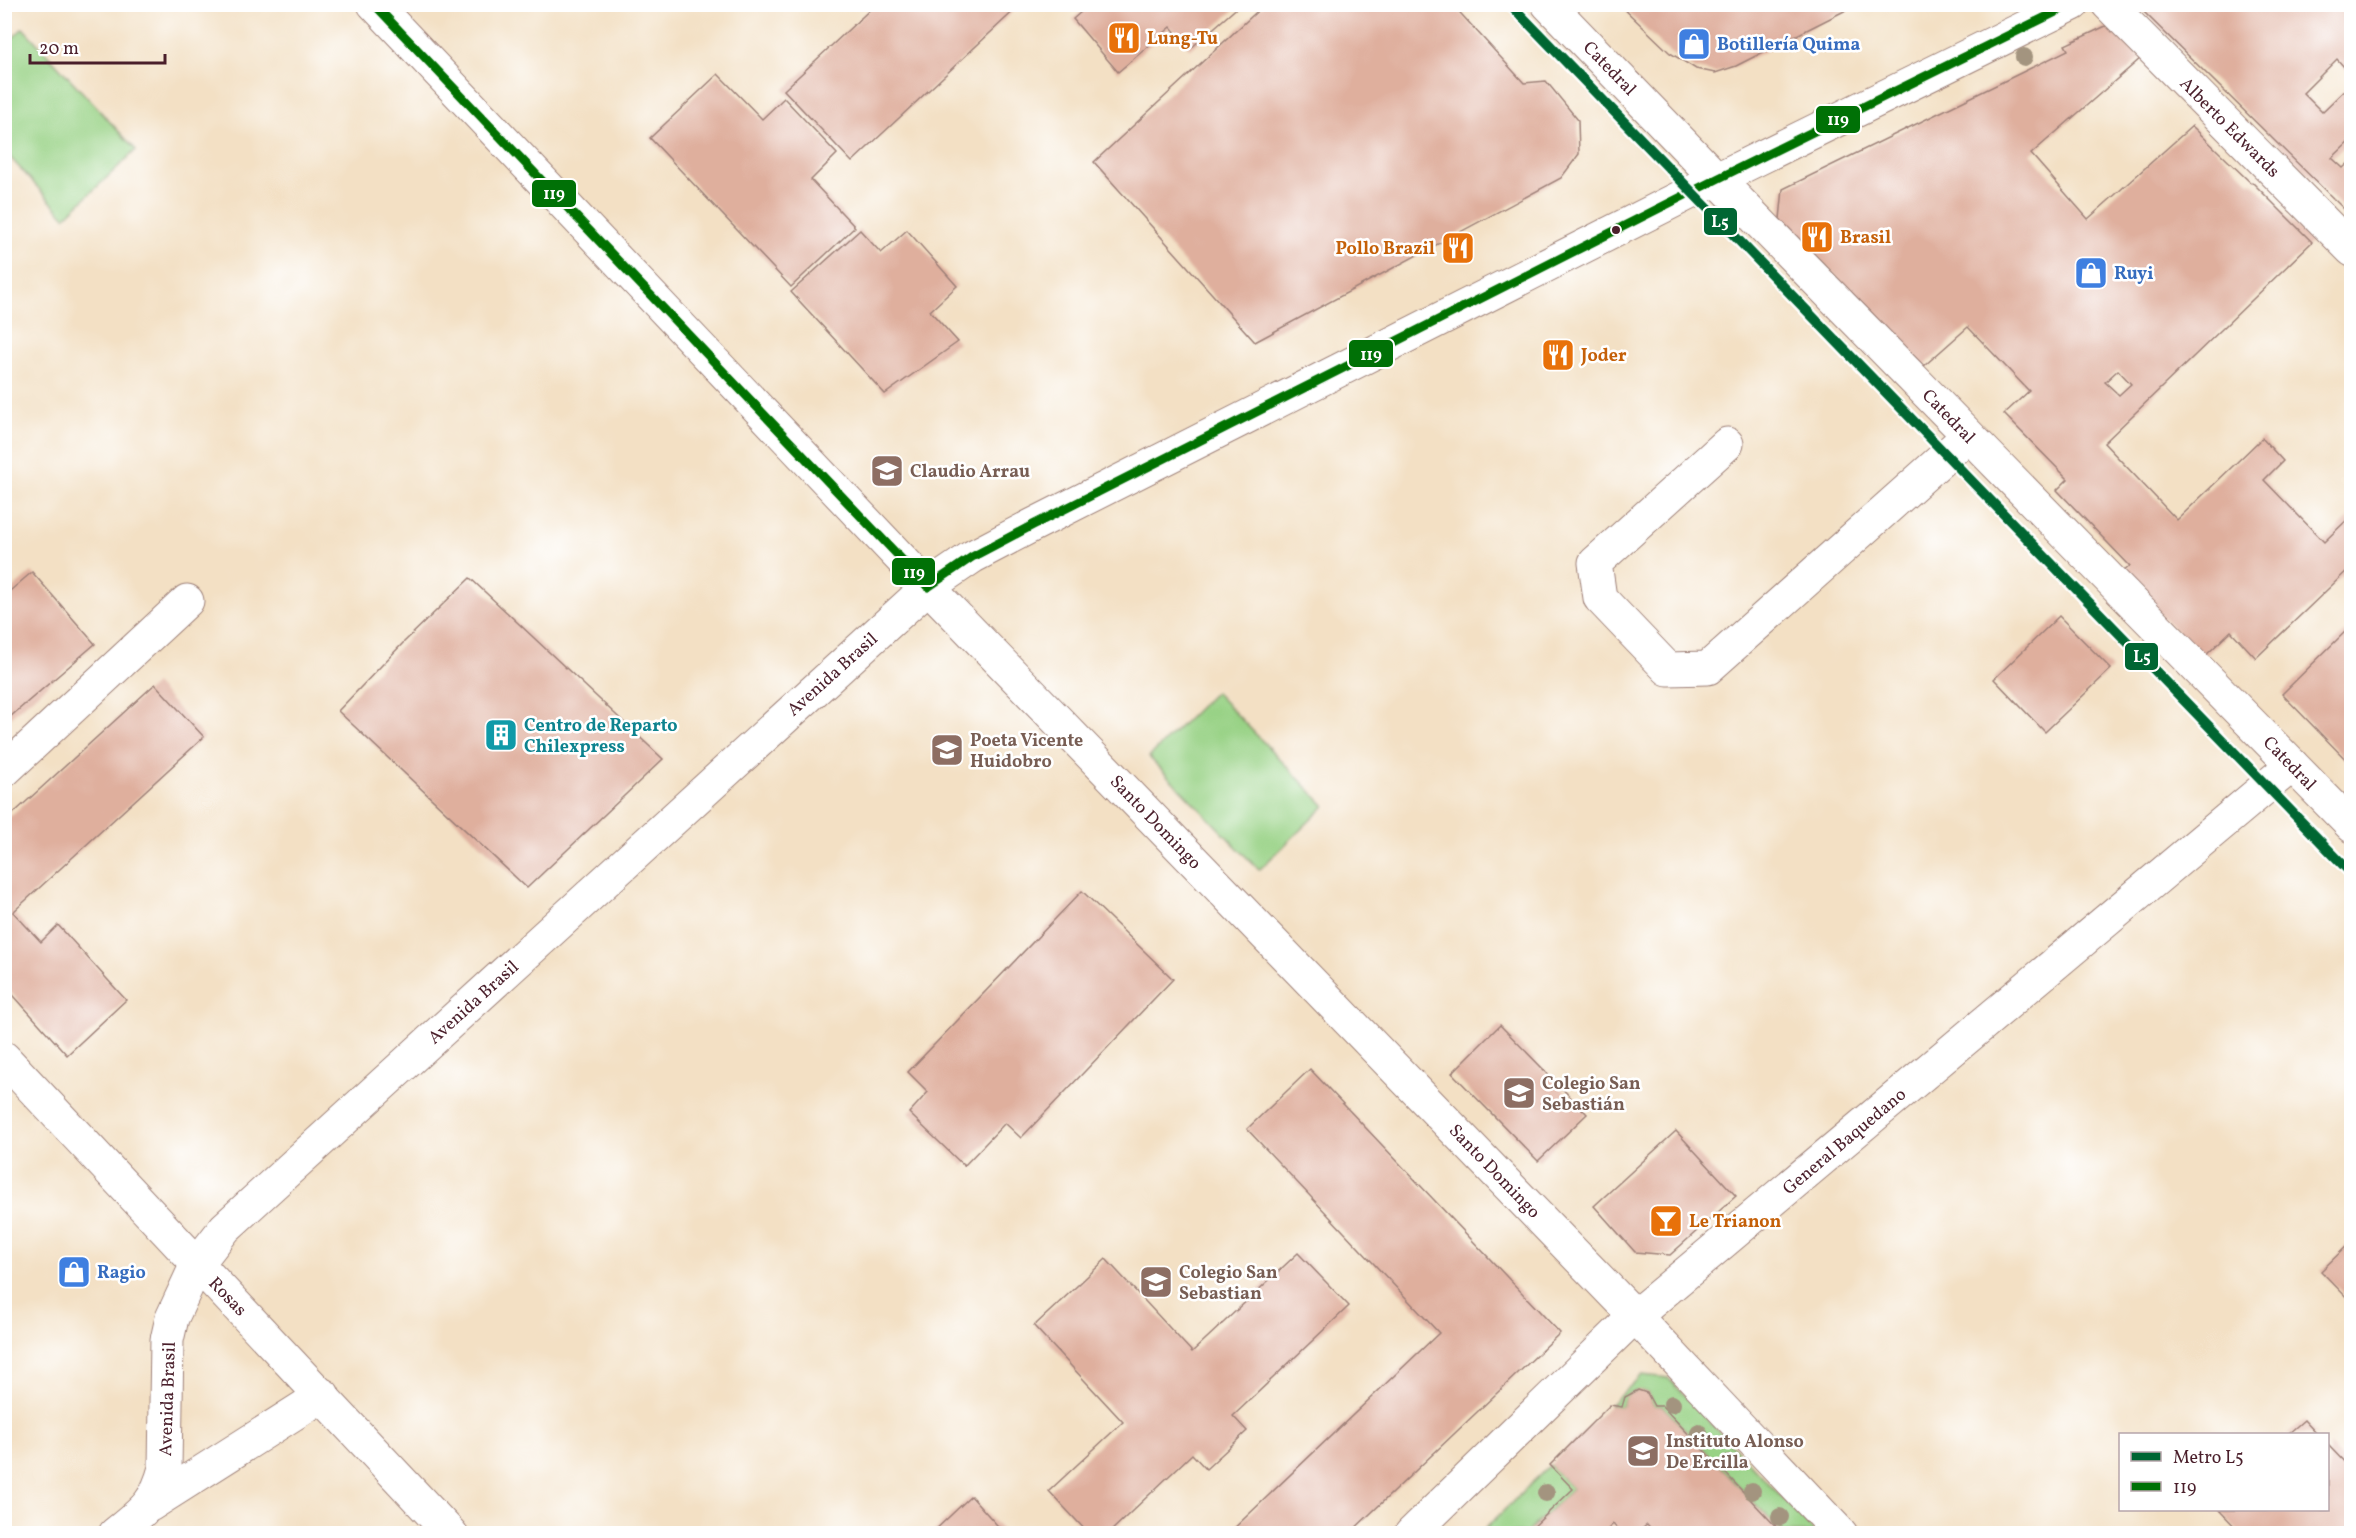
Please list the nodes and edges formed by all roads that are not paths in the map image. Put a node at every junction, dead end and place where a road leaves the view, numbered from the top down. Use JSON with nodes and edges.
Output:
{"nodes":[{"id":1,"x":375,"y":4,"type":"edge"},
{"id":2,"x":1548,"y":4,"type":"edge"},
{"id":3,"x":2073,"y":4,"type":"edge"},
{"id":4,"x":2108,"y":4,"type":"edge"},
{"id":5,"x":1717,"y":179,"type":"junction"},
{"id":6,"x":2352,"y":250,"type":"edge"},
{"id":7,"x":1968,"y":436,"type":"junction"},
{"id":8,"x":1727,"y":444,"type":"dead end"},
{"id":9,"x":928,"y":586,"type":"junction"},
{"id":10,"x":187,"y":602,"type":"dead end"},
{"id":11,"x":2292,"y":765,"type":"junction"},
{"id":12,"x":4,"y":771,"type":"edge"},
{"id":13,"x":2352,"y":826,"type":"edge"},
{"id":14,"x":4,"y":1058,"type":"edge"},
{"id":15,"x":197,"y":1264,"type":"junction"},
{"id":16,"x":1635,"y":1316,"type":"junction"},
{"id":17,"x":323,"y":1395,"type":"junction"},
{"id":18,"x":150,"y":1505,"type":"junction"},
{"id":19,"x":115,"y":1533,"type":"edge"},
{"id":20,"x":451,"y":1533,"type":"edge"},
{"id":21,"x":1410,"y":1533,"type":"edge"},
{"id":22,"x":1841,"y":1533,"type":"edge"}],
"edges":[{"from":1,"to":9,"type":"street","name":"Santo Domingo"},
{"from":2,"to":5,"type":"street","name":"Catedral"},
{"from":3,"to":5,"type":"street","name":"Avenida Brasil"},
{"from":4,"to":6,"type":"street","name":"Alberto Edwards"},
{"from":5,"to":7,"type":"street","name":"Catedral"},
{"from":5,"to":9,"type":"street","name":"Avenida Brasil"},
{"from":7,"to":8,"type":"street"},
{"from":7,"to":11,"type":"street","name":"Catedral"},
{"from":9,"to":15,"type":"street","name":"Avenida Brasil"},
{"from":9,"to":16,"type":"street","name":"Santo Domingo"},
{"from":10,"to":12,"type":"street"},
{"from":11,"to":13,"type":"street","name":"Catedral"},
{"from":11,"to":16,"type":"street","name":"General Baquedano"},
{"from":14,"to":15,"type":"street","name":"Rosas"},
{"from":15,"to":17,"type":"street","name":"Rosas"},
{"from":15,"to":18,"type":"street","name":"Avenida Brasil"},
{"from":16,"to":21,"type":"street","name":"General Baquedano"},
{"from":16,"to":22,"type":"street","name":"Santo Domingo"},
{"from":17,"to":18,"type":"street"},
{"from":17,"to":20,"type":"street","name":"Rosas"},
{"from":18,"to":19,"type":"street","name":"Avenida Brasil"}]}
